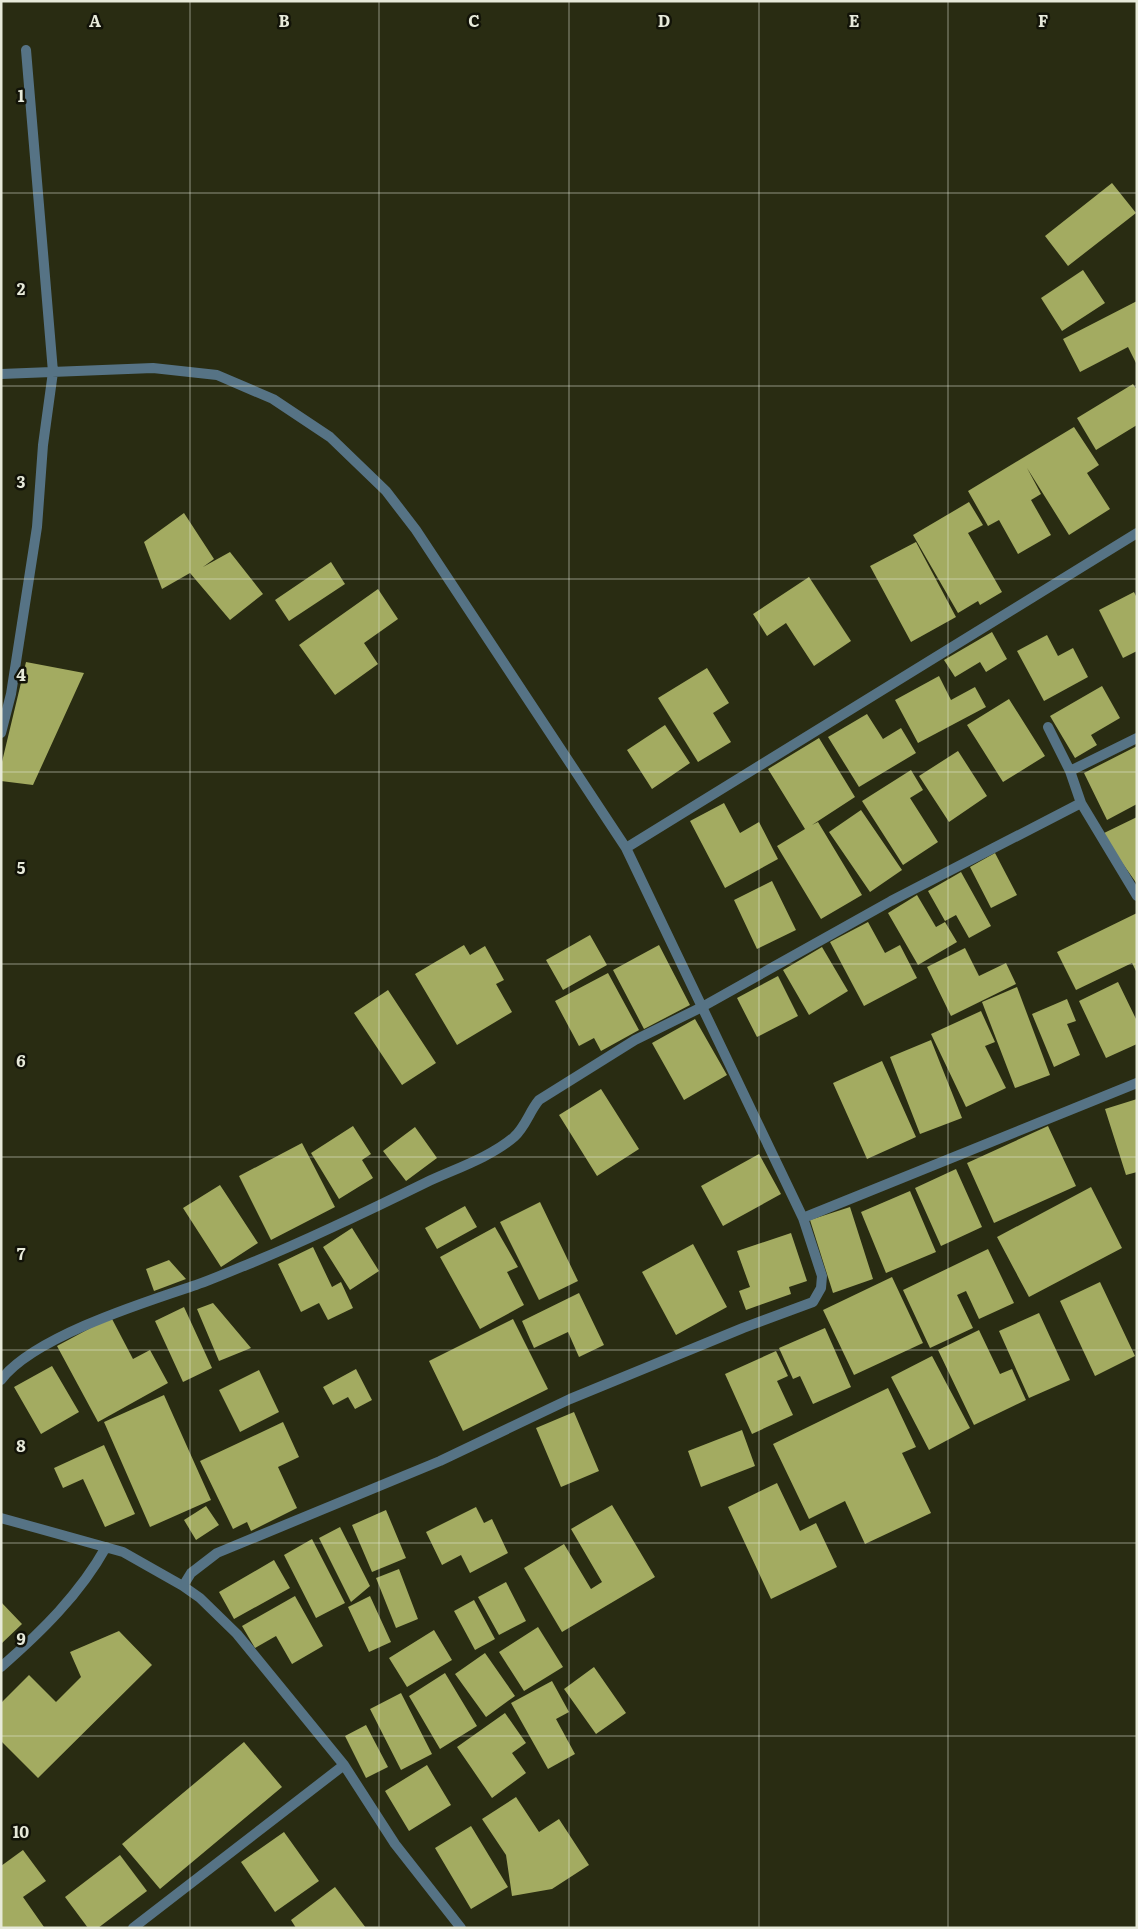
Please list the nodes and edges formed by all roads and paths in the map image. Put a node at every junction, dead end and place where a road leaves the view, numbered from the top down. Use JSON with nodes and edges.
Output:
{"nodes":[{"id":1,"x":26,"y":50,"type":"dead end"},
{"id":2,"x":53,"y":372,"type":"junction"},
{"id":3,"x":1,"y":374,"type":"edge"},
{"id":4,"x":1137,"y":533,"type":"edge"},
{"id":5,"x":1048,"y":727,"type":"dead end"},
{"id":6,"x":1,"y":733,"type":"edge"},
{"id":7,"x":1137,"y":738,"type":"edge"},
{"id":8,"x":1070,"y":771,"type":"junction"},
{"id":9,"x":1081,"y":803,"type":"junction"},
{"id":10,"x":626,"y":848,"type":"junction"},
{"id":11,"x":1137,"y":896,"type":"edge"},
{"id":12,"x":702,"y":1007,"type":"junction"},
{"id":13,"x":1137,"y":1083,"type":"edge"},
{"id":14,"x":803,"y":1218,"type":"junction"},
{"id":15,"x":1,"y":1380,"type":"edge"},
{"id":16,"x":1,"y":1518,"type":"edge"},
{"id":17,"x":106,"y":1547,"type":"junction"},
{"id":18,"x":183,"y":1586,"type":"junction"},
{"id":19,"x":1,"y":1667,"type":"edge"},
{"id":20,"x":344,"y":1765,"type":"junction"},
{"id":21,"x":133,"y":1928,"type":"edge"},
{"id":22,"x":461,"y":1928,"type":"edge"}],
"edges":[{"from":1,"to":2,"type":"street"},
{"from":2,"to":3,"type":"street"},
{"from":2,"to":6,"type":"street"},
{"from":2,"to":10,"type":"street"},
{"from":4,"to":10,"type":"street"},
{"from":5,"to":8,"type":"street"},
{"from":7,"to":8,"type":"street"},
{"from":8,"to":9,"type":"street"},
{"from":9,"to":11,"type":"street"},
{"from":9,"to":12,"type":"street"},
{"from":10,"to":12,"type":"street"},
{"from":12,"to":14,"type":"street"},
{"from":12,"to":15,"type":"street"},
{"from":13,"to":14,"type":"street"},
{"from":14,"to":18,"type":"street"},
{"from":16,"to":17,"type":"street"},
{"from":17,"to":18,"type":"street"},
{"from":17,"to":19,"type":"street"},
{"from":18,"to":20,"type":"street"},
{"from":20,"to":21,"type":"street"},
{"from":20,"to":22,"type":"street"}]}
